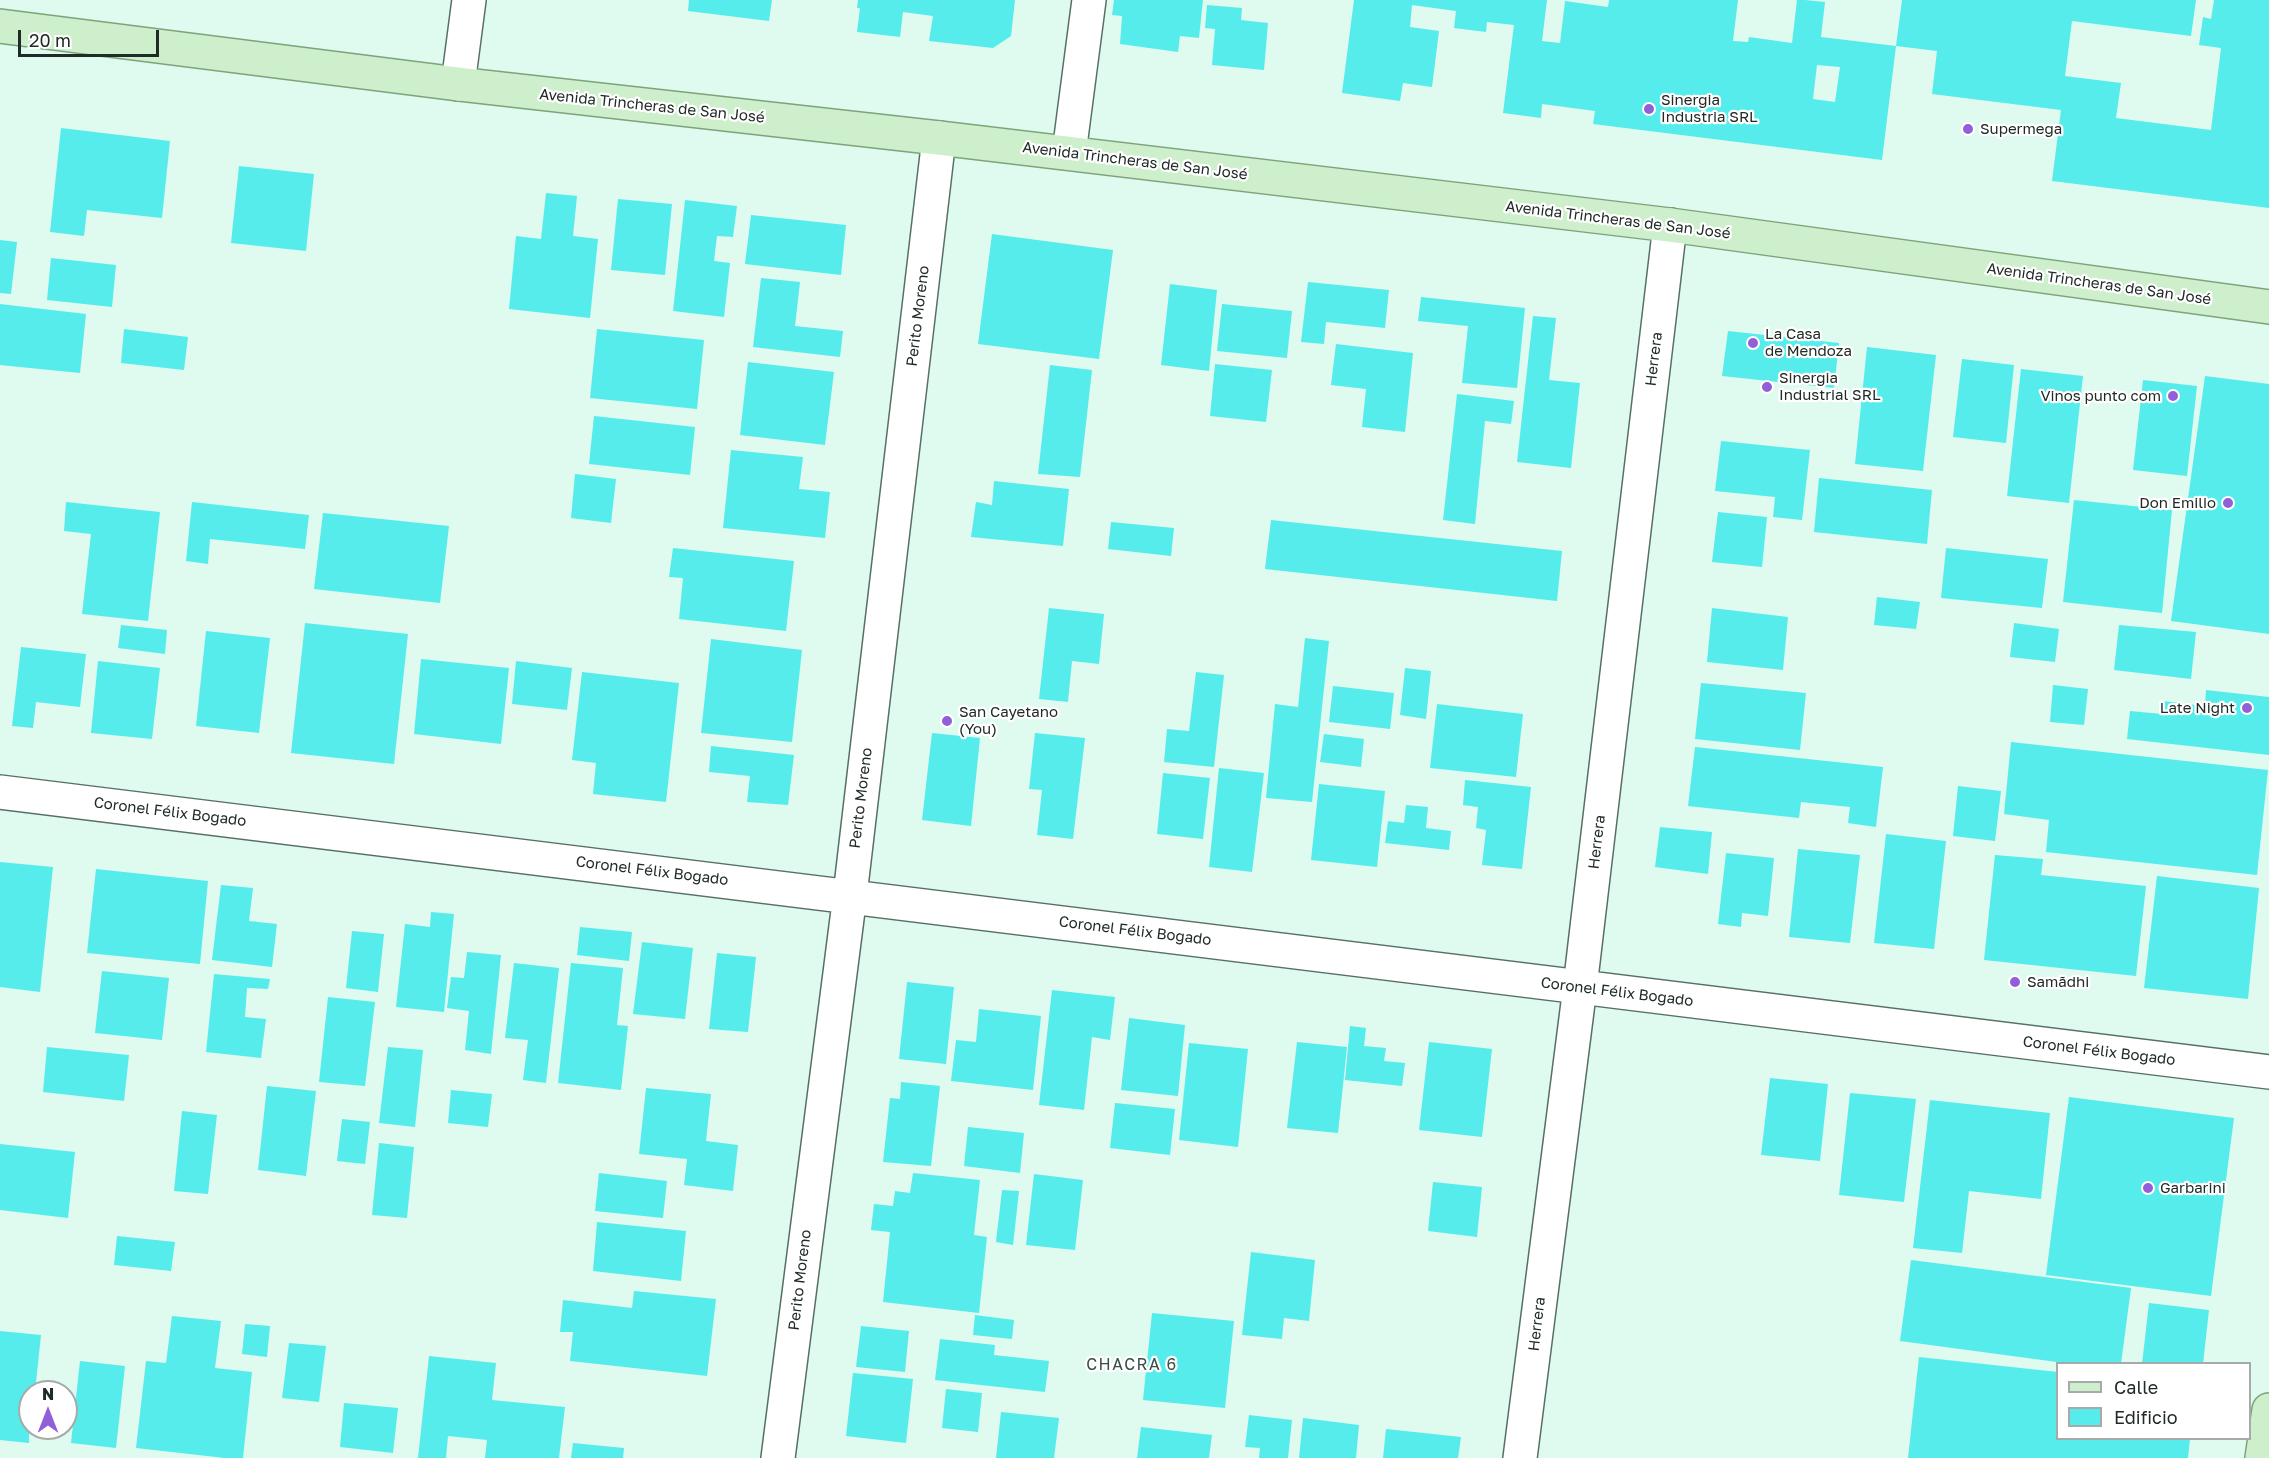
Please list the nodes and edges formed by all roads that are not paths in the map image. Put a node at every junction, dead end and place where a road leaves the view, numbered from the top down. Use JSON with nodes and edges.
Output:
{"nodes":[{"id":1,"x":470,"y":0,"type":"edge"},
{"id":2,"x":1089,"y":0,"type":"edge"},
{"id":3,"x":0,"y":26,"type":"edge"},
{"id":4,"x":458,"y":84,"type":"junction"},
{"id":5,"x":939,"y":138,"type":"junction"},
{"id":6,"x":1069,"y":153,"type":"junction"},
{"id":7,"x":1670,"y":225,"type":"junction"},
{"id":8,"x":2269,"y":307,"type":"edge"},
{"id":9,"x":0,"y":792,"type":"edge"},
{"id":10,"x":850,"y":896,"type":"junction"},
{"id":11,"x":1580,"y":987,"type":"junction"},
{"id":12,"x":2269,"y":1071,"type":"edge"},
{"id":13,"x":2269,"y":1410,"type":"edge"},
{"id":14,"x":778,"y":1458,"type":"edge"},
{"id":15,"x":1520,"y":1458,"type":"edge"},
{"id":16,"x":2262,"y":1458,"type":"edge"}],
"edges":[{"from":1,"to":4,"type":"street"},
{"from":2,"to":6,"type":"street"},
{"from":3,"to":4,"type":"main road","name":"Avenida Trincheras de San José"},
{"from":4,"to":5,"type":"main road","name":"Avenida Trincheras de San José"},
{"from":5,"to":6,"type":"main road","name":"Avenida Trincheras de San José"},
{"from":5,"to":10,"type":"street","name":"Perito Moreno"},
{"from":6,"to":7,"type":"main road","name":"Avenida Trincheras de San José"},
{"from":7,"to":8,"type":"main road","name":"Avenida Trincheras de San José"},
{"from":7,"to":11,"type":"street","name":"Herrera"},
{"from":9,"to":10,"type":"street","name":"Coronel Félix Bogado"},
{"from":10,"to":11,"type":"street","name":"Coronel Félix Bogado"},
{"from":10,"to":14,"type":"street","name":"Perito Moreno"},
{"from":11,"to":12,"type":"street","name":"Coronel Félix Bogado"},
{"from":11,"to":15,"type":"street","name":"Herrera"},
{"from":13,"to":16,"type":"main road"}]}
